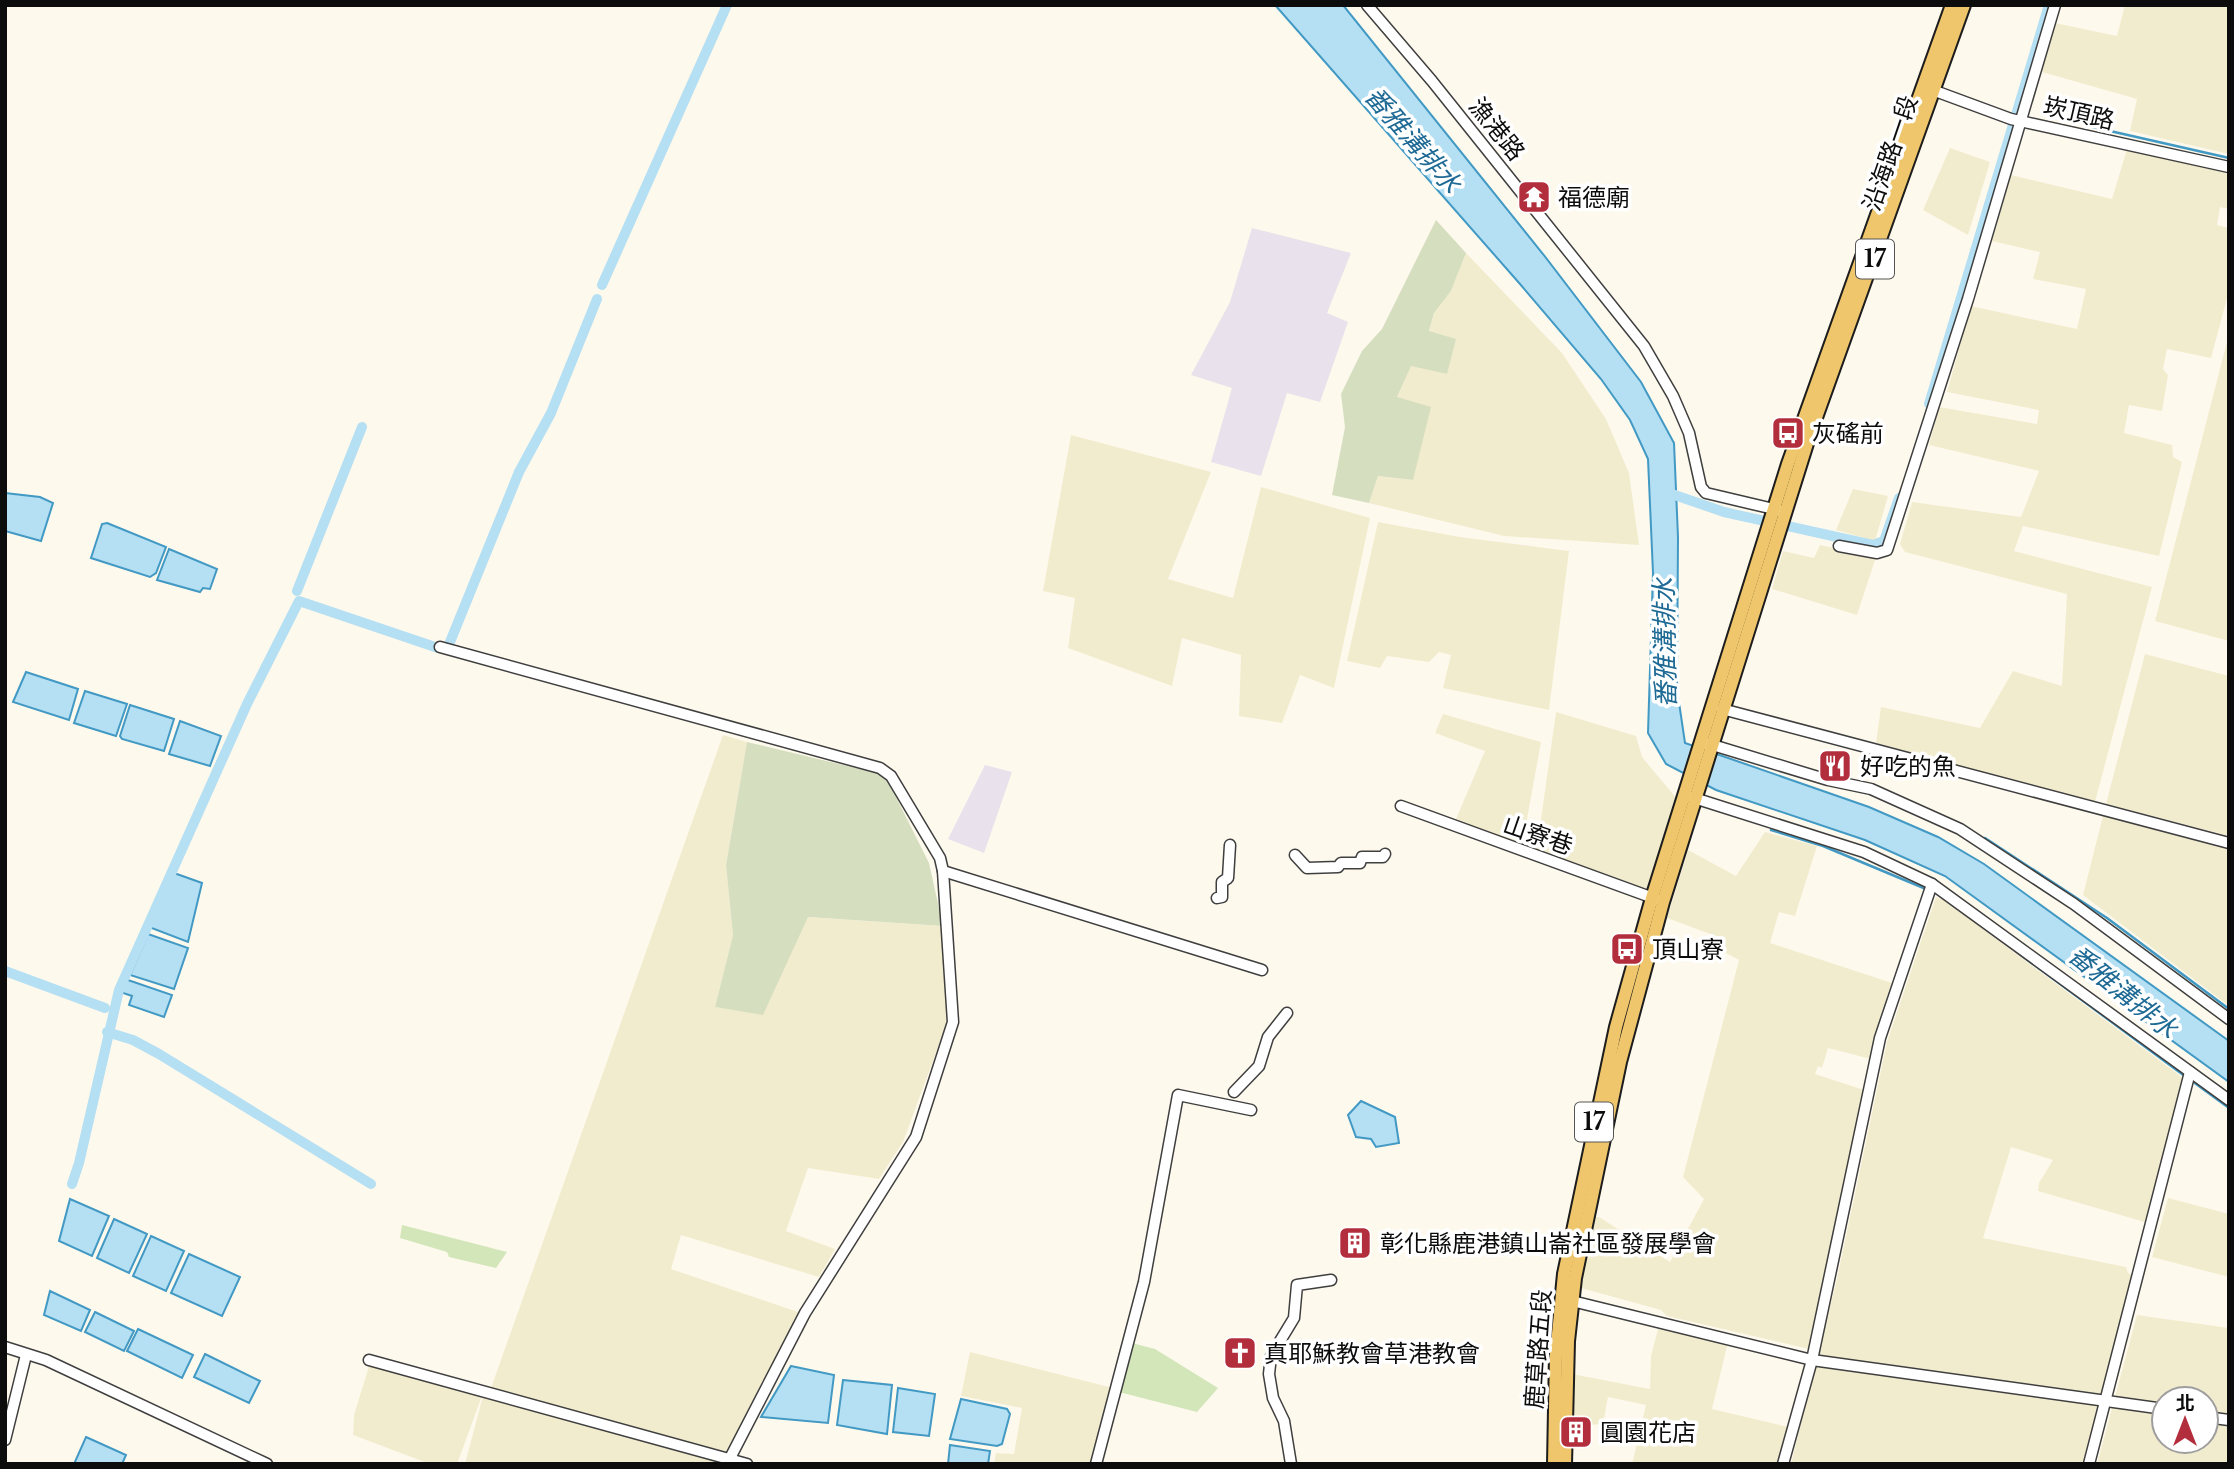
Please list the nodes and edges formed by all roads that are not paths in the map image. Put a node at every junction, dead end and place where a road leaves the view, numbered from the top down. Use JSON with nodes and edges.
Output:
{"nodes":[{"id":1,"x":1367,"y":5,"type":"edge"},
{"id":2,"x":1952,"y":5,"type":"edge"},
{"id":3,"x":1964,"y":5,"type":"edge"},
{"id":4,"x":2055,"y":5,"type":"edge"},
{"id":5,"x":1928,"y":89,"type":"junction"},
{"id":6,"x":2022,"y":121,"type":"junction"},
{"id":7,"x":2229,"y":167,"type":"edge"},
{"id":8,"x":1779,"y":510,"type":"junction"},
{"id":9,"x":1773,"y":530,"type":"junction"},
{"id":10,"x":1839,"y":546,"type":"dead end"},
{"id":11,"x":440,"y":647,"type":"dead end"},
{"id":12,"x":1722,"y":709,"type":"junction"},
{"id":13,"x":1706,"y":745,"type":"junction"},
{"id":14,"x":1690,"y":794,"type":"junction"},
{"id":15,"x":1401,"y":806,"type":"dead end"},
{"id":16,"x":2229,"y":843,"type":"edge"},
{"id":17,"x":1230,"y":845,"type":"dead end"},
{"id":18,"x":1385,"y":854,"type":"dead end"},
{"id":19,"x":1295,"y":855,"type":"dead end"},
{"id":20,"x":943,"y":871,"type":"junction"},
{"id":21,"x":1931,"y":884,"type":"junction"},
{"id":22,"x":1217,"y":898,"type":"dead end"},
{"id":23,"x":1658,"y":900,"type":"junction"},
{"id":24,"x":1262,"y":970,"type":"dead end"},
{"id":25,"x":1287,"y":1013,"type":"dead end"},
{"id":26,"x":2229,"y":1019,"type":"edge"},
{"id":27,"x":2190,"y":1072,"type":"junction"},
{"id":28,"x":1234,"y":1092,"type":"dead end"},
{"id":29,"x":2229,"y":1100,"type":"edge"},
{"id":30,"x":1251,"y":1110,"type":"dead end"},
{"id":31,"x":1331,"y":1280,"type":"dead end"},
{"id":32,"x":1572,"y":1301,"type":"junction"},
{"id":33,"x":5,"y":1347,"type":"edge"},
{"id":34,"x":26,"y":1356,"type":"junction"},
{"id":35,"x":369,"y":1360,"type":"dead end"},
{"id":36,"x":1812,"y":1360,"type":"junction"},
{"id":37,"x":2107,"y":1400,"type":"junction"},
{"id":38,"x":2150,"y":1407,"type":"edge"},
{"id":39,"x":5,"y":1440,"type":"edge"},
{"id":40,"x":728,"y":1461,"type":"edge"},
{"id":41,"x":267,"y":1464,"type":"edge"},
{"id":42,"x":747,"y":1464,"type":"edge"},
{"id":43,"x":1096,"y":1464,"type":"edge"},
{"id":44,"x":1291,"y":1464,"type":"edge"},
{"id":45,"x":1554,"y":1464,"type":"edge"},
{"id":46,"x":1565,"y":1464,"type":"edge"},
{"id":47,"x":1783,"y":1464,"type":"edge"},
{"id":48,"x":2090,"y":1464,"type":"edge"}],
"edges":[{"from":1,"to":8,"type":"street","name":"漁港路"},
{"from":2,"to":5,"type":"main road","name":"沿海路一段","number":"17"},
{"from":3,"to":5,"type":"main road","name":"沿海路一段","number":"17"},
{"from":4,"to":6,"type":"street"},
{"from":5,"to":6,"type":"street","name":"崁頂路"},
{"from":5,"to":8,"type":"main road","name":"沿海路一段","number":"17"},
{"from":6,"to":7,"type":"street","name":"崁頂路"},
{"from":6,"to":10,"type":"street"},
{"from":8,"to":9,"type":"main road","number":"17"},
{"from":9,"to":12,"type":"main road","number":"17"},
{"from":9,"to":13,"type":"main road","number":"17"},
{"from":11,"to":20,"type":"street"},
{"from":12,"to":13,"type":"main road","number":"17"},
{"from":12,"to":16,"type":"street"},
{"from":13,"to":14,"type":"main road","number":"17"},
{"from":13,"to":26,"type":"street"},
{"from":14,"to":21,"type":"street"},
{"from":14,"to":23,"type":"main road","name":"鹿草路五段","number":"17"},
{"from":15,"to":23,"type":"street","name":"山寮巷"},
{"from":17,"to":22,"type":"street"},
{"from":18,"to":19,"type":"street"},
{"from":20,"to":24,"type":"street"},
{"from":20,"to":40,"type":"street"},
{"from":21,"to":27,"type":"street"},
{"from":21,"to":36,"type":"street"},
{"from":23,"to":32,"type":"main road","name":"鹿草路五段","number":"17"},
{"from":23,"to":45,"type":"main road","name":"鹿草路五段","number":"17"},
{"from":25,"to":28,"type":"street"},
{"from":27,"to":29,"type":"street"},
{"from":27,"to":37,"type":"street"},
{"from":30,"to":43,"type":"street"},
{"from":31,"to":44,"type":"street"},
{"from":32,"to":36,"type":"street"},
{"from":32,"to":46,"type":"main road","name":"鹿草路五段","number":"17"},
{"from":33,"to":34,"type":"street"},
{"from":34,"to":39,"type":"street"},
{"from":34,"to":41,"type":"street"},
{"from":35,"to":40,"type":"street"},
{"from":36,"to":37,"type":"street"},
{"from":36,"to":47,"type":"street"},
{"from":37,"to":38,"type":"street"},
{"from":37,"to":48,"type":"street"},
{"from":40,"to":42,"type":"street"}]}
